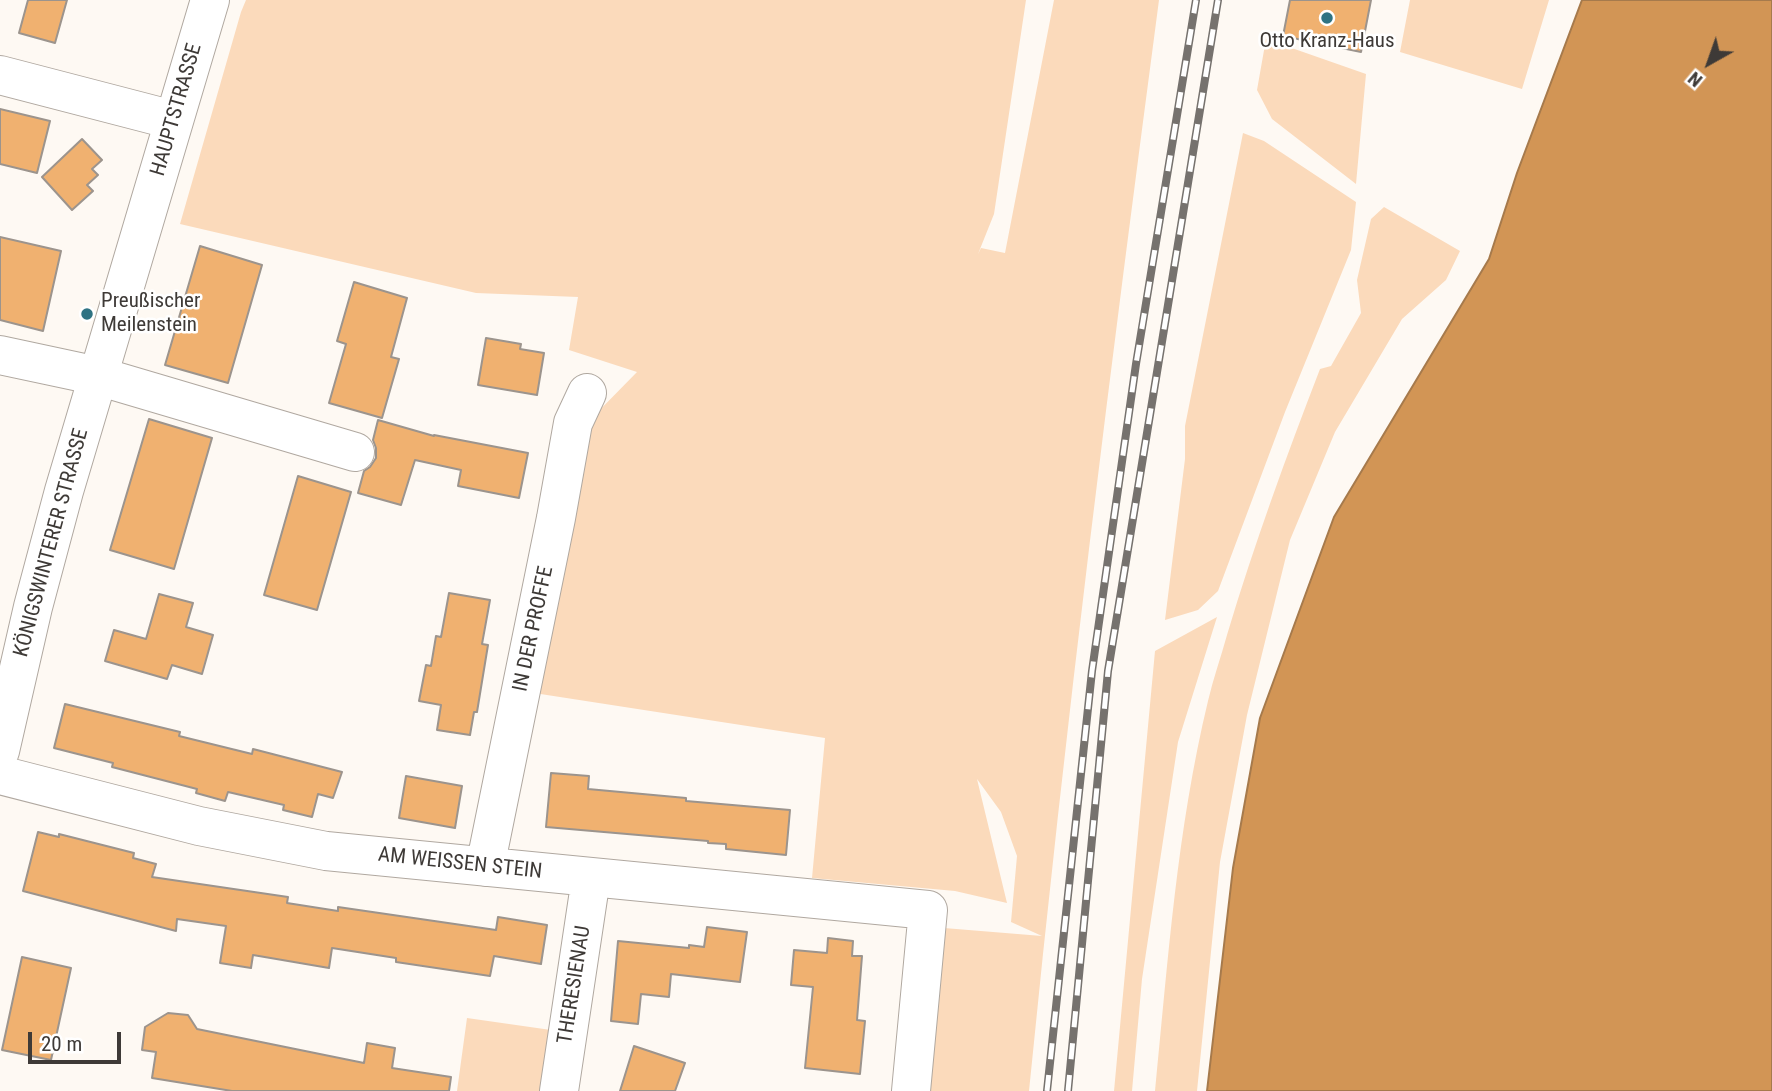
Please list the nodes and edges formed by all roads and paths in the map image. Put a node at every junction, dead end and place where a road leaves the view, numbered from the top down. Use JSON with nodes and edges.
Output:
{"nodes":[{"id":1,"x":209,"y":0,"type":"edge"},
{"id":2,"x":0,"y":75,"type":"edge"},
{"id":3,"x":173,"y":120,"type":"junction"},
{"id":4,"x":145,"y":219,"type":"joint"},
{"id":5,"x":0,"y":355,"type":"edge"},
{"id":6,"x":98,"y":376,"type":"junction"},
{"id":7,"x":587,"y":393,"type":"dead end"},
{"id":8,"x":355,"y":452,"type":"dead end"},
{"id":9,"x":0,"y":751,"type":"edge"},
{"id":10,"x":0,"y":775,"type":"edge"},
{"id":11,"x":485,"y":867,"type":"junction"},
{"id":12,"x":591,"y":878,"type":"junction"},
{"id":13,"x":559,"y":1091,"type":"edge"},
{"id":14,"x":911,"y":1091,"type":"edge"}],
"edges":[{"from":1,"to":3,"type":"street","name":"HAUPTSTRASSE"},
{"from":2,"to":3,"type":"street"},
{"from":3,"to":4,"type":"street","name":"HAUPTSTRASSE"},
{"from":4,"to":6,"type":"street","name":"KÖNIGSWINTERER STRASSE"},
{"from":5,"to":6,"type":"street"},
{"from":6,"to":8,"type":"street"},
{"from":6,"to":9,"type":"street","name":"KÖNIGSWINTERER STRASSE"},
{"from":7,"to":11,"type":"street","name":"IN DER PROFFE"},
{"from":10,"to":11,"type":"street","name":"AM WEISSEN STEIN"},
{"from":11,"to":12,"type":"street","name":"AM WEISSEN STEIN"},
{"from":12,"to":13,"type":"street","name":"THERESIENAU"},
{"from":12,"to":14,"type":"street","name":"AM WEISSEN STEIN"}]}
